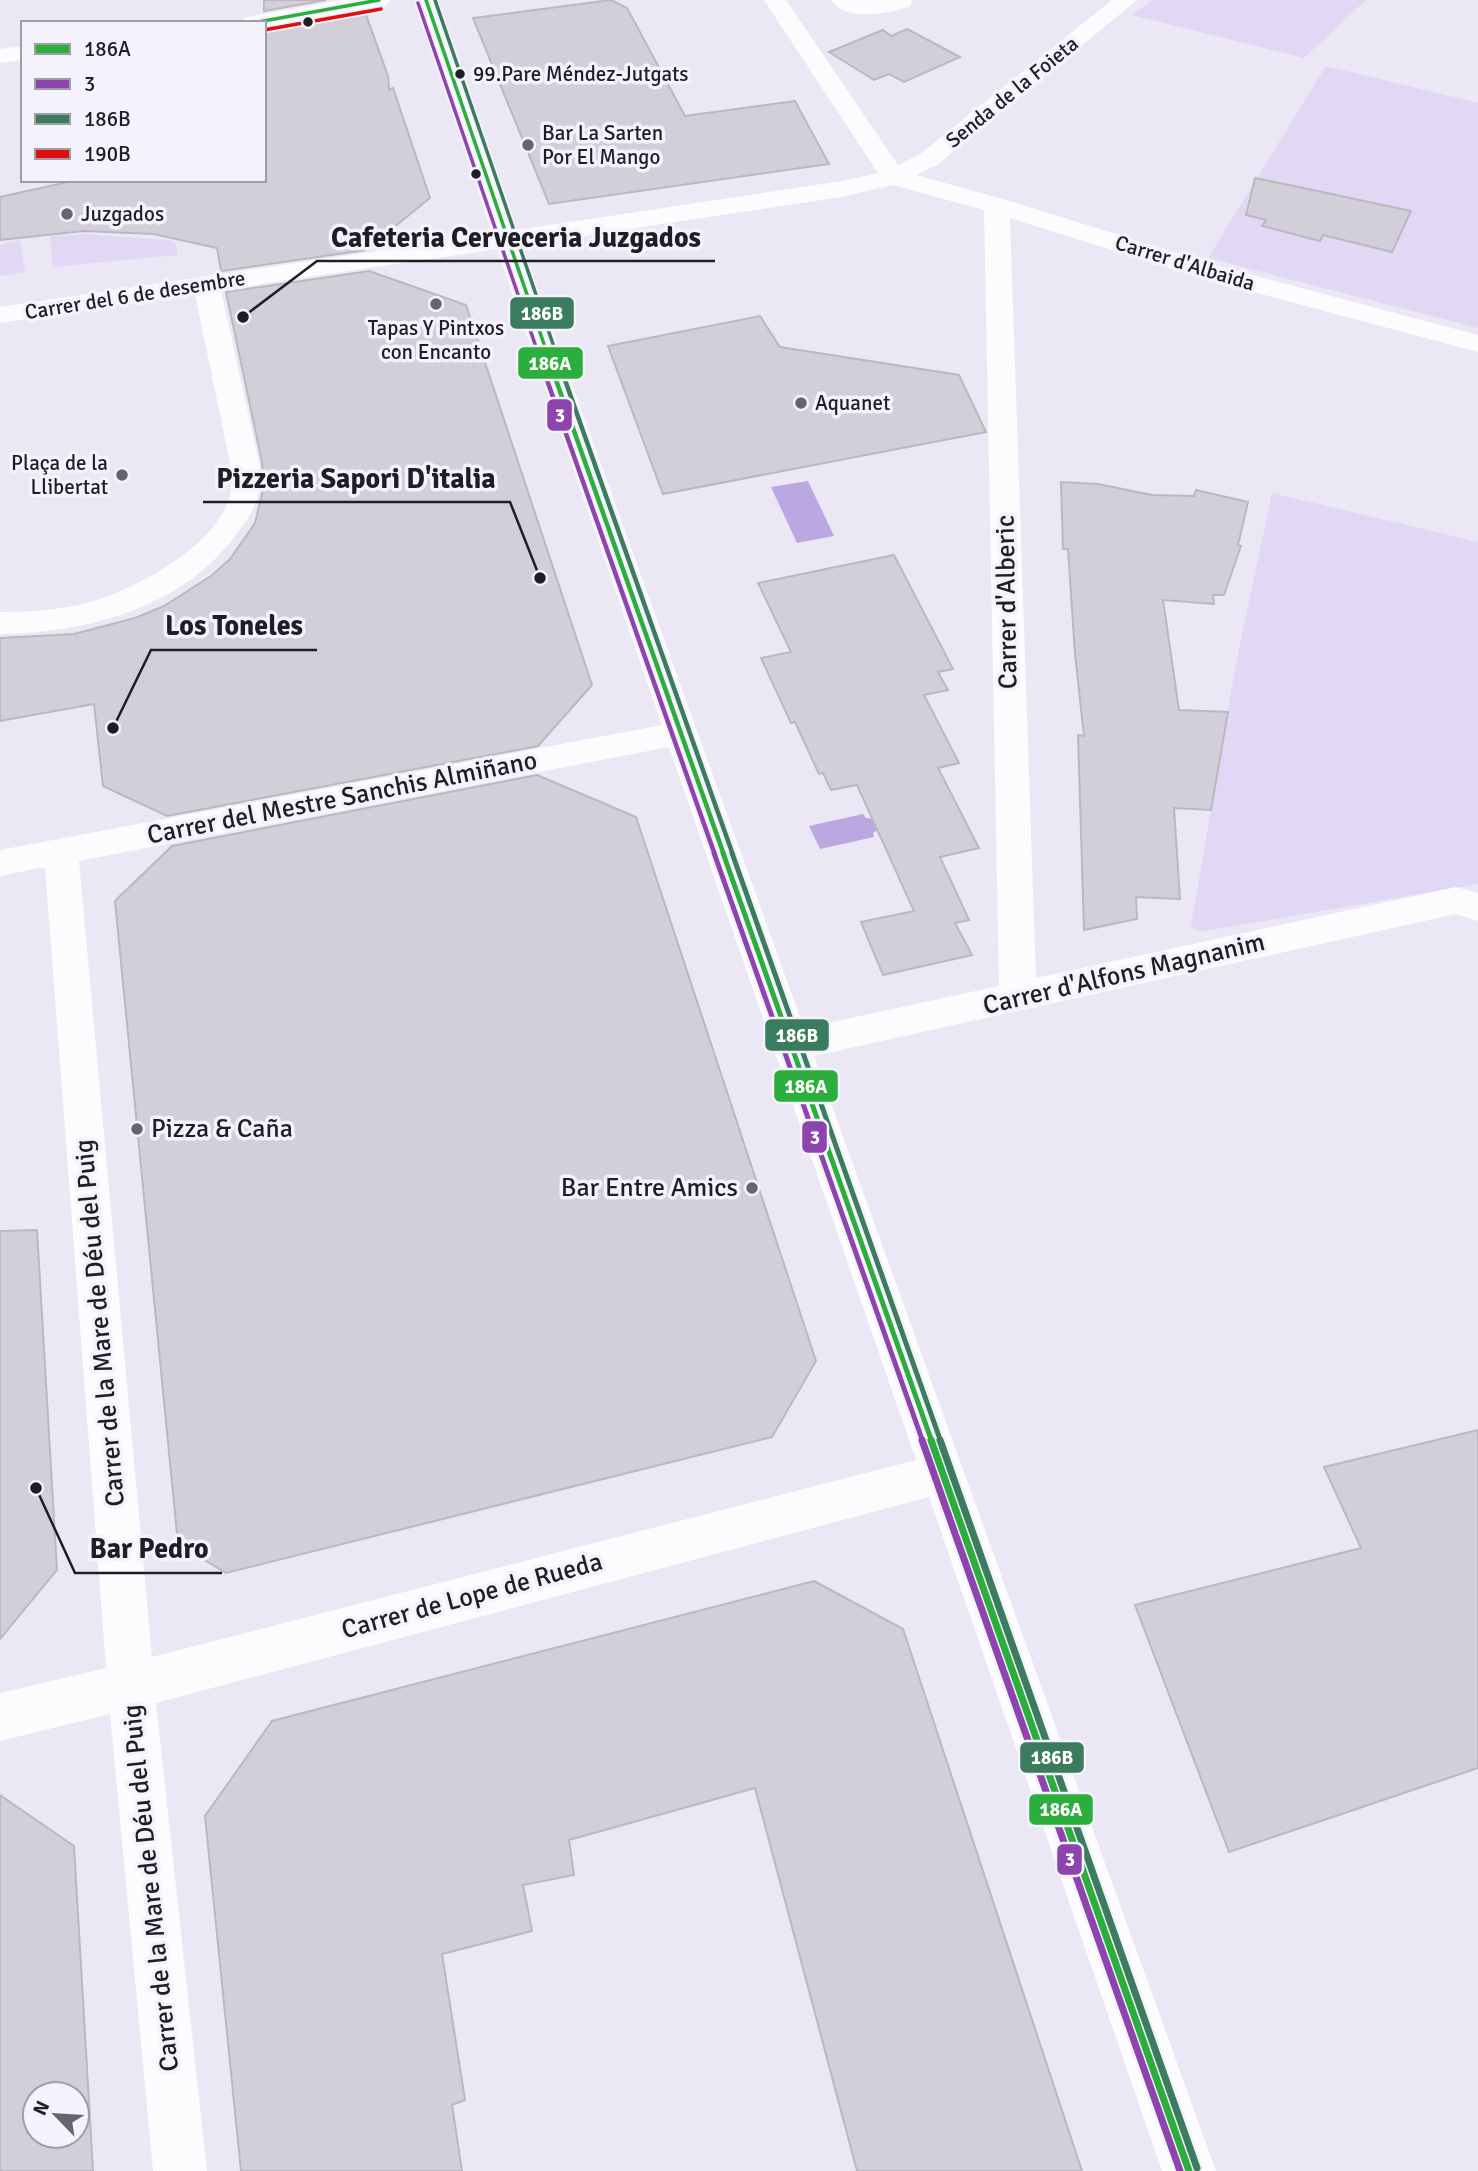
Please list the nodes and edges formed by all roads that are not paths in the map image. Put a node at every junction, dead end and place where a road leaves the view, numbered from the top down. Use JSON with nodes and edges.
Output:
{"nodes":[{"id":1,"x":379,"y":0,"type":"edge"},
{"id":2,"x":426,"y":0,"type":"edge"},
{"id":3,"x":775,"y":0,"type":"edge"},
{"id":4,"x":842,"y":0,"type":"edge"},
{"id":5,"x":901,"y":2,"type":"edge"},
{"id":6,"x":1114,"y":3,"type":"edge"},
{"id":7,"x":263,"y":21,"type":"edge"},
{"id":8,"x":21,"y":53,"type":"edge"},
{"id":9,"x":0,"y":56,"type":"edge"},
{"id":10,"x":893,"y":177,"type":"junction"},
{"id":11,"x":997,"y":205,"type":"junction"},
{"id":12,"x":507,"y":240,"type":"junction"},
{"id":13,"x":207,"y":285,"type":"junction"},
{"id":14,"x":0,"y":315,"type":"edge"},
{"id":15,"x":1478,"y":344,"type":"edge"},
{"id":16,"x":0,"y":623,"type":"edge"},
{"id":17,"x":683,"y":733,"type":"junction"},
{"id":18,"x":61,"y":852,"type":"junction"},
{"id":19,"x":0,"y":863,"type":"edge"},
{"id":20,"x":1467,"y":903,"type":"edge"},
{"id":21,"x":1018,"y":998,"type":"junction"},
{"id":22,"x":792,"y":1046,"type":"junction"},
{"id":23,"x":943,"y":1472,"type":"junction"},
{"id":24,"x":131,"y":1686,"type":"junction"},
{"id":25,"x":0,"y":1717,"type":"edge"},
{"id":26,"x":180,"y":2171,"type":"edge"},
{"id":27,"x":1189,"y":2171,"type":"edge"}],
"edges":[{"from":1,"to":7,"type":"street"},
{"from":2,"to":12,"type":"street"},
{"from":3,"to":10,"type":"street"},
{"from":4,"to":5,"type":"street"},
{"from":6,"to":10,"type":"street","name":"Senda de la Foieta"},
{"from":8,"to":9,"type":"street"},
{"from":10,"to":11,"type":"street","name":"Carrer d'Albaida"},
{"from":10,"to":12,"type":"street","name":"Carrer del 6 de desembre"},
{"from":11,"to":15,"type":"street","name":"Carrer d'Albaida"},
{"from":11,"to":21,"type":"street","name":"Carrer d'Alberic"},
{"from":12,"to":13,"type":"street","name":"Carrer del 6 de desembre"},
{"from":12,"to":17,"type":"street"},
{"from":13,"to":14,"type":"street","name":"Carrer del 6 de desembre"},
{"from":13,"to":16,"type":"street"},
{"from":17,"to":18,"type":"street","name":"Carrer del Mestre Sanchis Almiñano"},
{"from":17,"to":22,"type":"street"},
{"from":18,"to":19,"type":"street","name":"Carrer del Mestre Sanchis Almiñano"},
{"from":18,"to":24,"type":"street","name":"Carrer de la Mare de Déu del Puig"},
{"from":20,"to":21,"type":"street","name":"Carrer d'Alfons Magnanim"},
{"from":21,"to":22,"type":"street","name":"Carrer d'Alfons Magnanim"},
{"from":22,"to":23,"type":"street"},
{"from":23,"to":24,"type":"street","name":"Carrer de Lope de Rueda"},
{"from":23,"to":27,"type":"street"},
{"from":24,"to":25,"type":"street","name":"Carrer de Lope de Rueda"},
{"from":24,"to":26,"type":"street","name":"Carrer de la Mare de Déu del Puig"}]}
